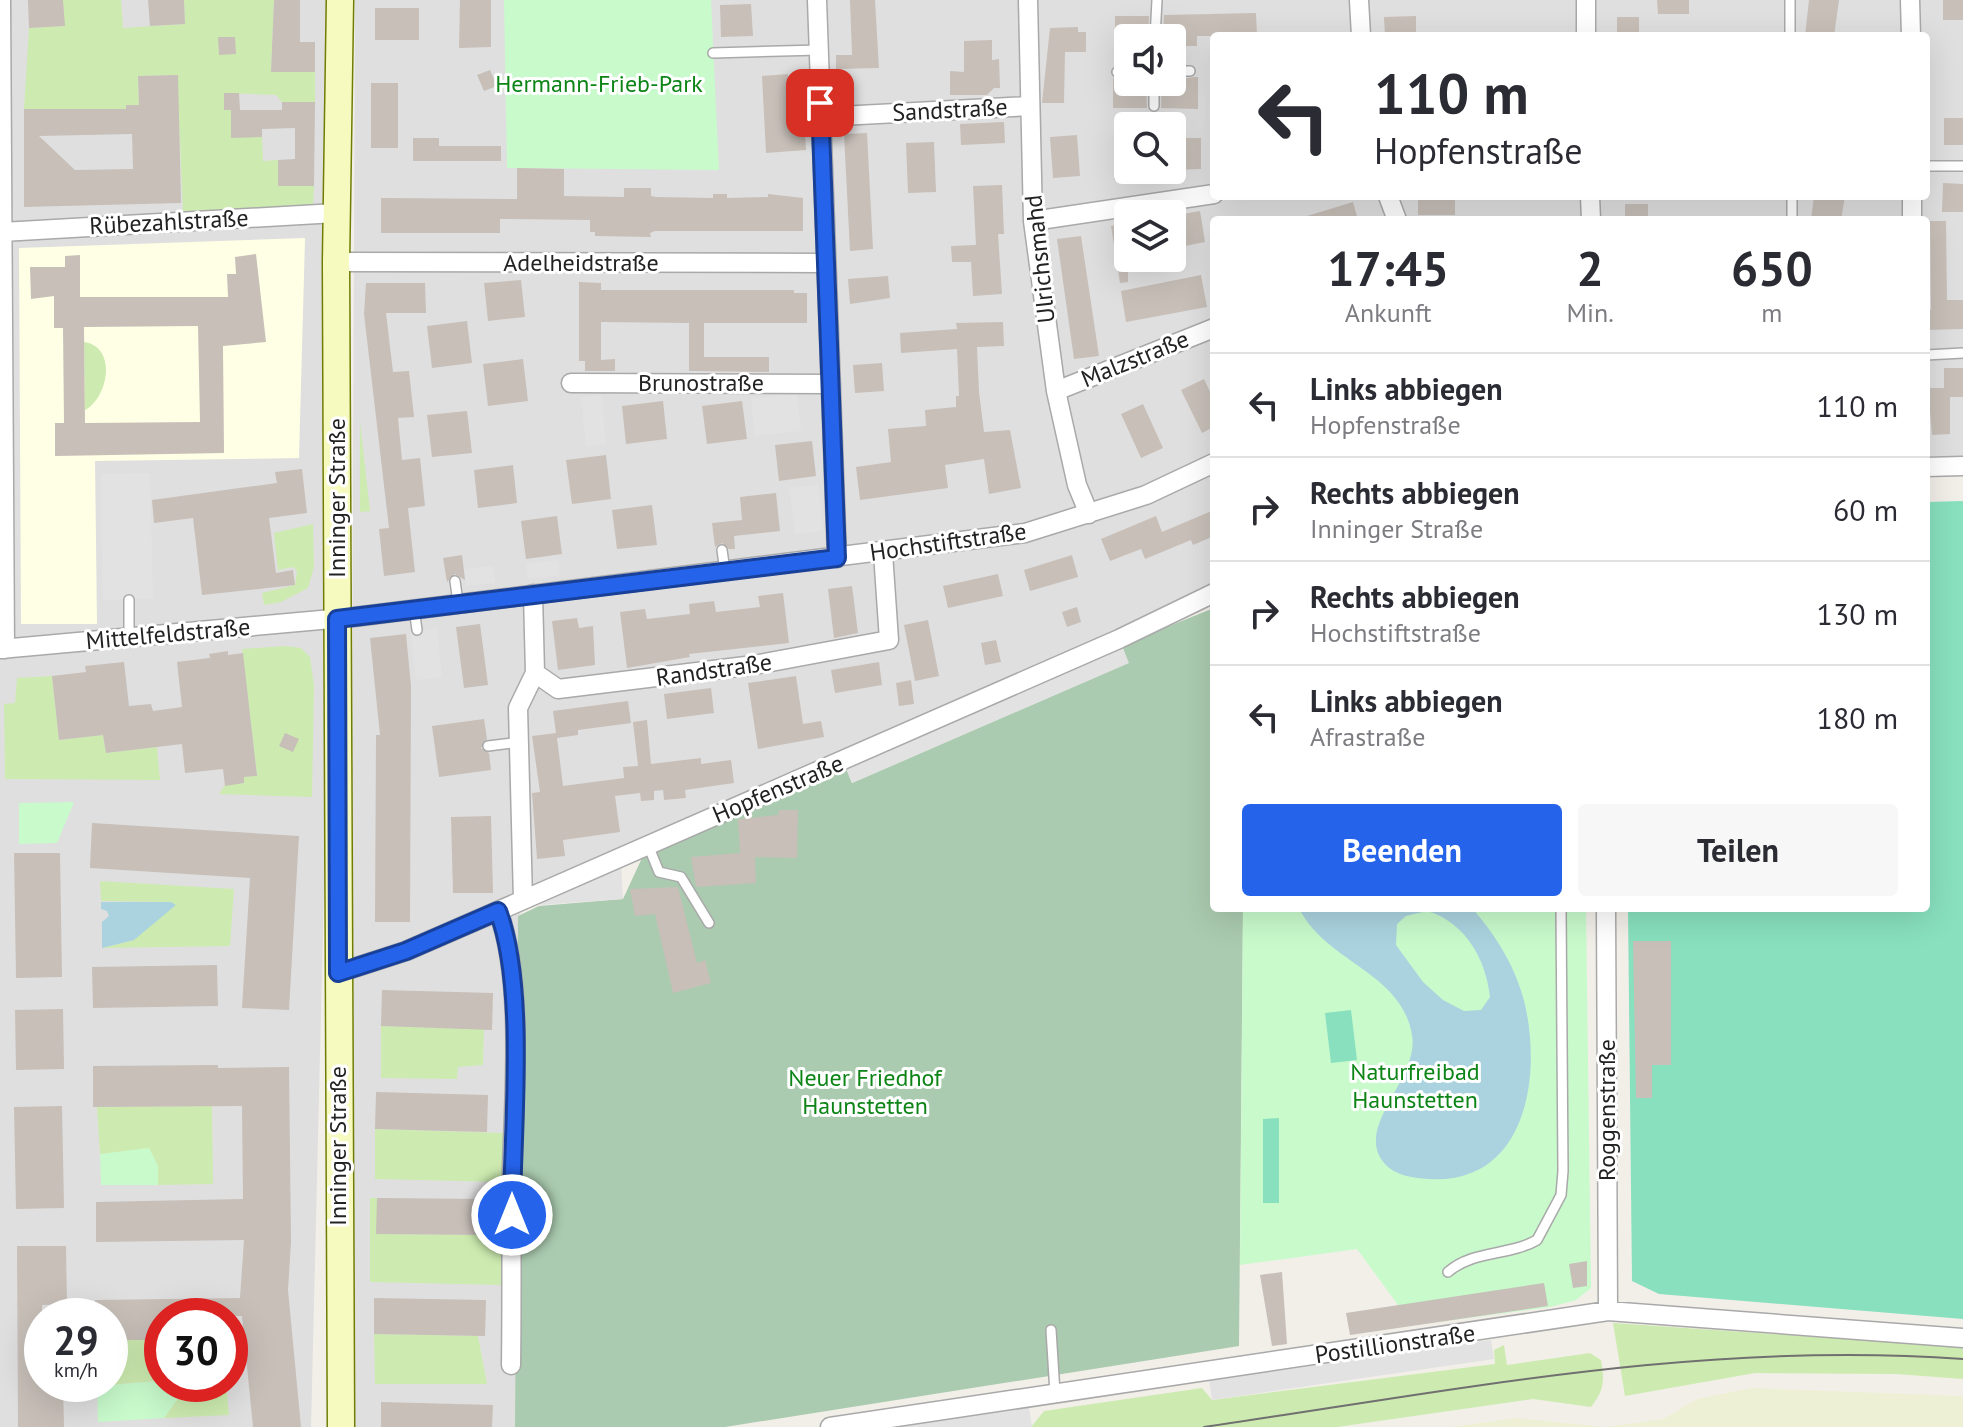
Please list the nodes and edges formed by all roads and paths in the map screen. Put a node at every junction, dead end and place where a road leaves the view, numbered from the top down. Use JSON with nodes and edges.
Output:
{"nodes":[{"id":1,"x":1,"y":0,"type":"edge"},
{"id":2,"x":340,"y":0,"type":"edge"},
{"id":3,"x":817,"y":0,"type":"edge"},
{"id":4,"x":1028,"y":0,"type":"edge"},
{"id":5,"x":1157,"y":0,"type":"edge"},
{"id":6,"x":1359,"y":0,"type":"edge"},
{"id":7,"x":1586,"y":0,"type":"edge"},
{"id":8,"x":1790,"y":0,"type":"edge"},
{"id":9,"x":1910,"y":0,"type":"edge"},
{"id":10,"x":1156,"y":24,"type":"edge"},
{"id":11,"x":1361,"y":32,"type":"edge"},
{"id":12,"x":1586,"y":32,"type":"edge"},
{"id":13,"x":1790,"y":32,"type":"edge"},
{"id":14,"x":1911,"y":32,"type":"edge"},
{"id":15,"x":819,"y":50,"type":"junction"},
{"id":16,"x":713,"y":53,"type":"dead end"},
{"id":17,"x":1186,"y":71,"type":"edge"},
{"id":18,"x":1190,"y":71,"type":"dead end"},
{"id":19,"x":1154,"y":96,"type":"edge"},
{"id":20,"x":1030,"y":106,"type":"junction"},
{"id":21,"x":1154,"y":106,"type":"dead end"},
{"id":22,"x":821,"y":117,"type":"junction"},
{"id":23,"x":1930,"y":166,"type":"edge"},
{"id":24,"x":1963,"y":166,"type":"edge"},
{"id":25,"x":1210,"y":195,"type":"edge"},
{"id":26,"x":336,"y":213,"type":"junction"},
{"id":27,"x":1033,"y":221,"type":"junction"},
{"id":28,"x":2,"y":232,"type":"junction"},
{"id":29,"x":336,"y":262,"type":"junction"},
{"id":30,"x":826,"y":263,"type":"junction"},
{"id":31,"x":1210,"y":330,"type":"edge"},
{"id":32,"x":1963,"y":353,"type":"edge"},
{"id":33,"x":1930,"y":355,"type":"edge"},
{"id":34,"x":571,"y":383,"type":"dead end"},
{"id":35,"x":831,"y":384,"type":"junction"},
{"id":36,"x":1056,"y":391,"type":"junction"},
{"id":37,"x":1210,"y":465,"type":"edge"},
{"id":38,"x":1963,"y":466,"type":"edge"},
{"id":39,"x":1930,"y":467,"type":"edge"},
{"id":40,"x":1089,"y":514,"type":"junction"},
{"id":41,"x":722,"y":550,"type":"dead end"},
{"id":42,"x":883,"y":553,"type":"junction"},
{"id":43,"x":837,"y":558,"type":"junction"},
{"id":44,"x":2,"y":561,"type":"edge"},
{"id":45,"x":725,"y":571,"type":"junction"},
{"id":46,"x":455,"y":581,"type":"dead end"},
{"id":47,"x":533,"y":594,"type":"junction"},
{"id":48,"x":1210,"y":595,"type":"edge"},
{"id":49,"x":129,"y":600,"type":"dead end"},
{"id":50,"x":458,"y":602,"type":"junction"},
{"id":51,"x":414,"y":608,"type":"junction"},
{"id":52,"x":337,"y":619,"type":"junction"},
{"id":53,"x":417,"y":630,"type":"dead end"},
{"id":54,"x":129,"y":637,"type":"junction"},
{"id":55,"x":2,"y":649,"type":"edge"},
{"id":56,"x":535,"y":673,"type":"junction"},
{"id":57,"x":520,"y":742,"type":"junction"},
{"id":58,"x":488,"y":746,"type":"dead end"},
{"id":59,"x":648,"y":845,"type":"junction"},
{"id":60,"x":523,"y":900,"type":"junction"},
{"id":61,"x":498,"y":911,"type":"junction"},
{"id":62,"x":1561,"y":912,"type":"edge"},
{"id":63,"x":1606,"y":912,"type":"edge"},
{"id":64,"x":709,"y":923,"type":"dead end"},
{"id":65,"x":338,"y":973,"type":"junction"},
{"id":66,"x":1448,"y":1272,"type":"dead end"},
{"id":67,"x":1608,"y":1311,"type":"junction"},
{"id":68,"x":1051,"y":1330,"type":"dead end"},
{"id":69,"x":1963,"y":1338,"type":"edge"},
{"id":70,"x":511,"y":1365,"type":"dead end"},
{"id":71,"x":1055,"y":1393,"type":"junction"},
{"id":72,"x":341,"y":1427,"type":"edge"},
{"id":73,"x":830,"y":1427,"type":"edge"}],
"edges":[{"from":1,"to":28,"type":"street"},
{"from":2,"to":26,"type":"main road","name":"Inninger Straße"},
{"from":3,"to":15,"type":"street"},
{"from":4,"to":20,"type":"street","name":"Ulrichsmahd"},
{"from":5,"to":10,"type":"lane"},
{"from":6,"to":11,"type":"street"},
{"from":7,"to":12,"type":"street"},
{"from":8,"to":13,"type":"lane"},
{"from":9,"to":14,"type":"street"},
{"from":15,"to":16,"type":"lane"},
{"from":15,"to":22,"type":"street"},
{"from":17,"to":18,"type":"lane"},
{"from":19,"to":21,"type":"lane"},
{"from":20,"to":22,"type":"street","name":"Sandstraße"},
{"from":20,"to":27,"type":"street","name":"Ulrichsmahd"},
{"from":22,"to":30,"type":"street"},
{"from":23,"to":24,"type":"lane"},
{"from":25,"to":27,"type":"street"},
{"from":26,"to":28,"type":"street","name":"Rübezahlstraße"},
{"from":26,"to":29,"type":"main road","name":"Inninger Straße"},
{"from":27,"to":36,"type":"street","name":"Ulrichsmahd"},
{"from":28,"to":44,"type":"street"},
{"from":29,"to":30,"type":"street","name":"Adelheidstraße"},
{"from":29,"to":52,"type":"main road","name":"Inninger Straße"},
{"from":30,"to":35,"type":"street"},
{"from":31,"to":36,"type":"street","name":"Malzstraße"},
{"from":32,"to":33,"type":"lane"},
{"from":34,"to":35,"type":"street","name":"Brunostraße"},
{"from":35,"to":43,"type":"street"},
{"from":36,"to":40,"type":"street","name":"Ulrichsmahd"},
{"from":37,"to":40,"type":"street","name":"Hochstiftstraße"},
{"from":38,"to":39,"type":"street"},
{"from":40,"to":42,"type":"street","name":"Hochstiftstraße"},
{"from":41,"to":45,"type":"lane"},
{"from":42,"to":43,"type":"street","name":"Hochstiftstraße"},
{"from":42,"to":56,"type":"street","name":"Randstraße"},
{"from":43,"to":45,"type":"street","name":"Hochstiftstraße"},
{"from":44,"to":55,"type":"street"},
{"from":45,"to":47,"type":"street","name":"Hochstiftstraße"},
{"from":46,"to":50,"type":"lane"},
{"from":47,"to":50,"type":"street","name":"Hochstiftstraße"},
{"from":47,"to":56,"type":"street"},
{"from":48,"to":59,"type":"street","name":"Hopfenstraße"},
{"from":49,"to":54,"type":"lane"},
{"from":50,"to":51,"type":"street","name":"Hochstiftstraße"},
{"from":51,"to":52,"type":"street","name":"Hochstiftstraße"},
{"from":51,"to":53,"type":"lane"},
{"from":52,"to":54,"type":"street","name":"Mittelfeldstraße"},
{"from":52,"to":65,"type":"main road","name":"Inninger Straße"},
{"from":54,"to":55,"type":"street","name":"Mittelfeldstraße"},
{"from":56,"to":57,"type":"street"},
{"from":57,"to":58,"type":"lane"},
{"from":57,"to":60,"type":"street"},
{"from":59,"to":60,"type":"street","name":"Hopfenstraße"},
{"from":59,"to":64,"type":"lane"},
{"from":60,"to":61,"type":"street","name":"Hopfenstraße"},
{"from":61,"to":65,"type":"street","name":"Hopfenstraße"},
{"from":61,"to":70,"type":"street"},
{"from":62,"to":66,"type":"lane"},
{"from":63,"to":67,"type":"street","name":"Roggenstraße"},
{"from":65,"to":72,"type":"main road","name":"Inninger Straße"},
{"from":67,"to":69,"type":"street","name":"Postillionstraße"},
{"from":67,"to":71,"type":"street","name":"Postillionstraße"},
{"from":68,"to":71,"type":"lane"},
{"from":71,"to":73,"type":"street","name":"Postillionstraße"}]}
